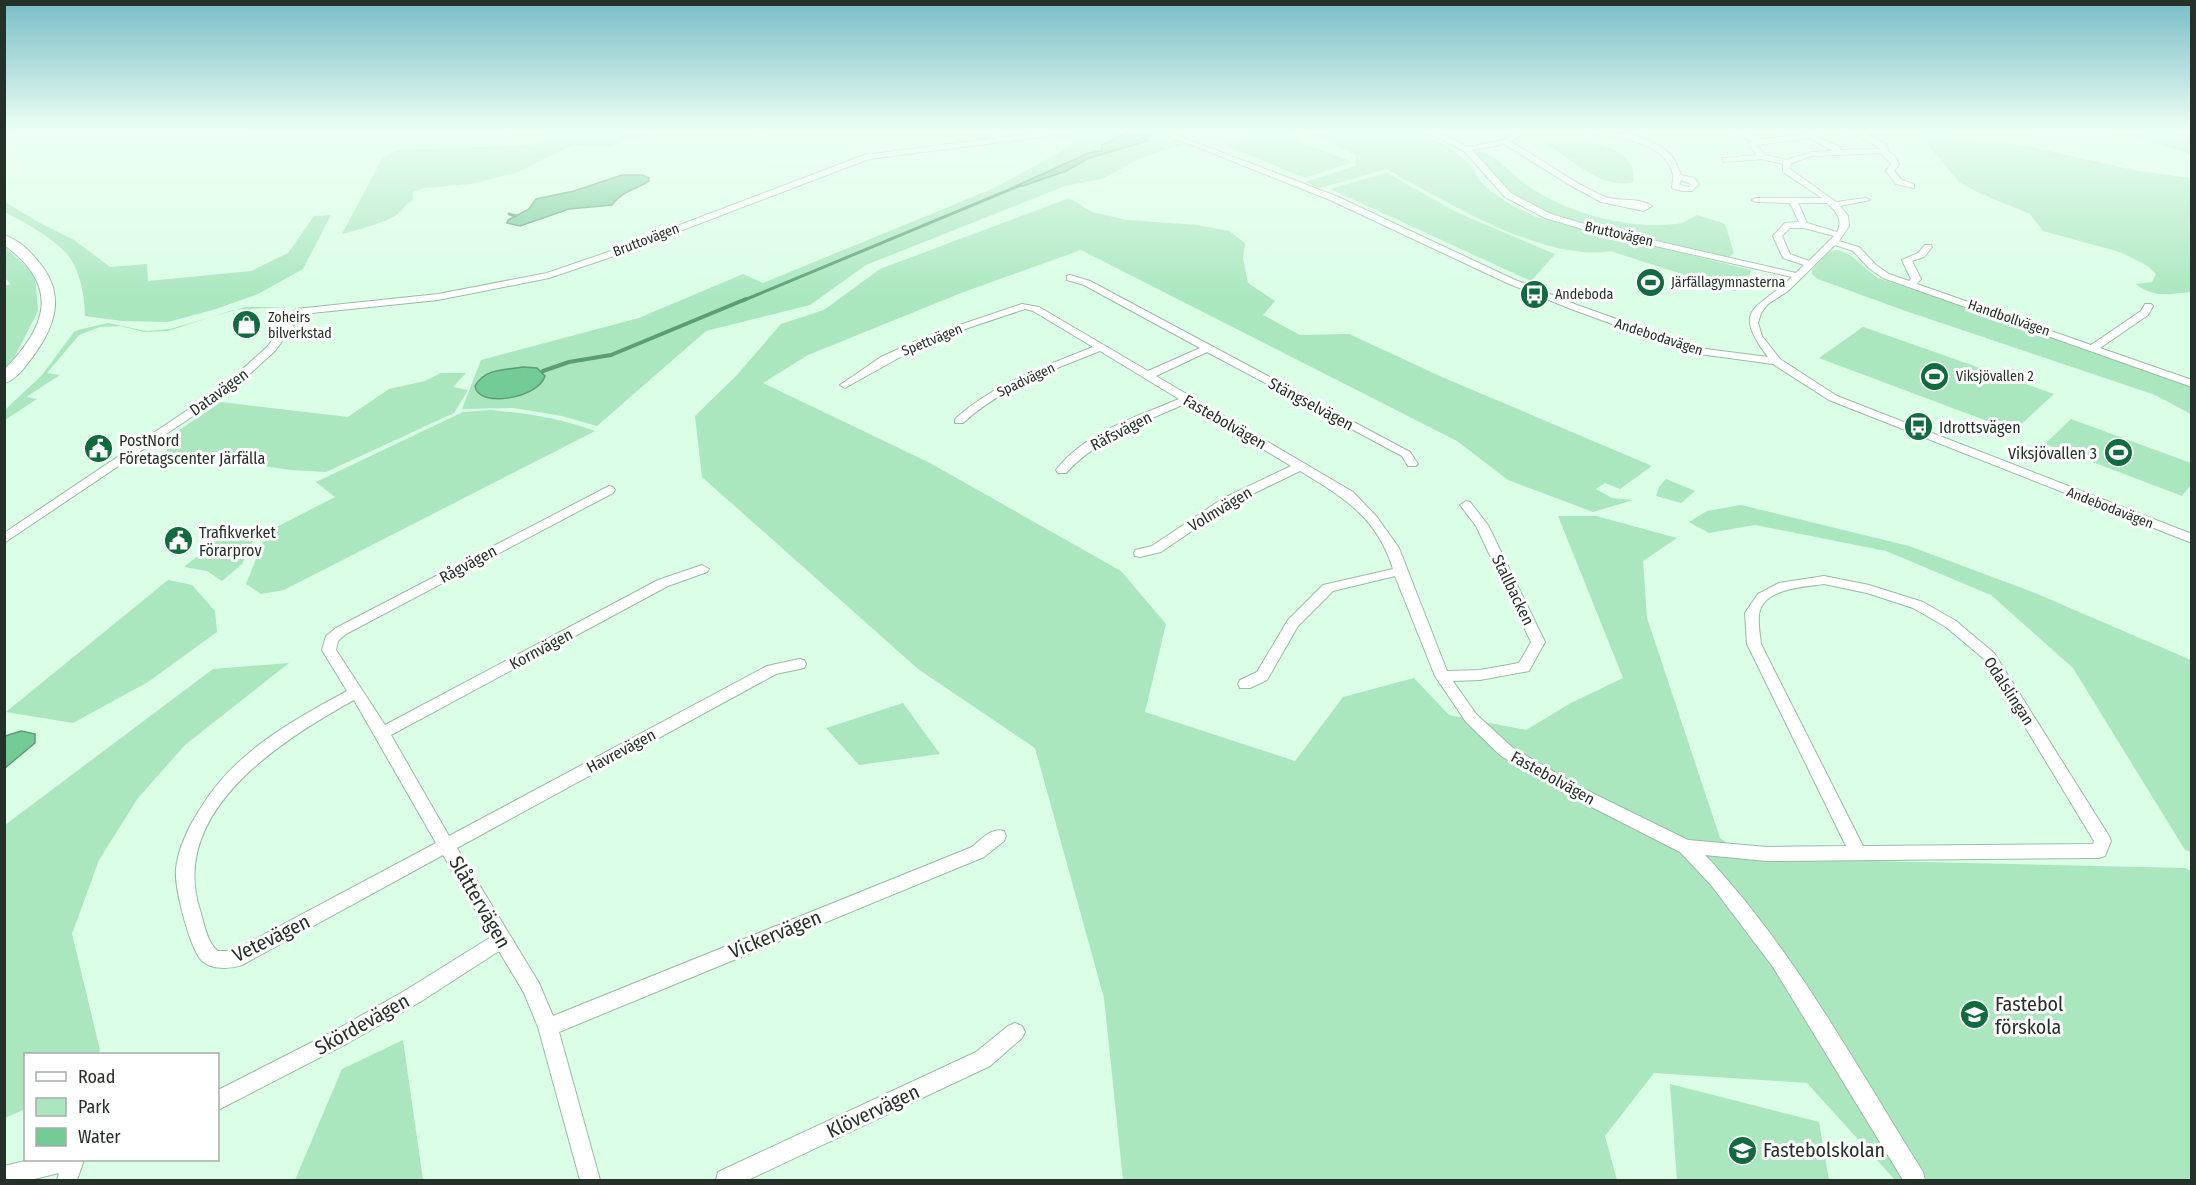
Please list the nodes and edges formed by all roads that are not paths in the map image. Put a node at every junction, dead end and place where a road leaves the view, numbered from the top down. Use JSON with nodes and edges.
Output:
{"nodes":[{"id":1,"x":787,"y":187,"type":"edge"},
{"id":2,"x":1305,"y":187,"type":"edge"},
{"id":3,"x":1501,"y":187,"type":"edge"},
{"id":4,"x":1575,"y":187,"type":"edge"},
{"id":5,"x":1809,"y":187,"type":"edge"},
{"id":6,"x":1604,"y":200,"type":"dead end"},
{"id":7,"x":1756,"y":200,"type":"dead end"},
{"id":8,"x":1866,"y":200,"type":"dead end"},
{"id":9,"x":1793,"y":201,"type":"junction"},
{"id":10,"x":1833,"y":202,"type":"junction"},
{"id":11,"x":1804,"y":225,"type":"junction"},
{"id":12,"x":4,"y":239,"type":"edge"},
{"id":13,"x":1837,"y":239,"type":"junction"},
{"id":14,"x":1928,"y":247,"type":"dead end"},
{"id":15,"x":1809,"y":264,"type":"junction"},
{"id":16,"x":1798,"y":276,"type":"junction"},
{"id":17,"x":1071,"y":278,"type":"dead end"},
{"id":18,"x":1911,"y":284,"type":"junction"},
{"id":19,"x":1025,"y":306,"type":"joint"},
{"id":20,"x":2148,"y":306,"type":"dead end"},
{"id":21,"x":299,"y":311,"type":"joint"},
{"id":22,"x":1099,"y":348,"type":"junction"},
{"id":23,"x":1207,"y":348,"type":"junction"},
{"id":24,"x":2094,"y":348,"type":"junction"},
{"id":25,"x":1776,"y":362,"type":"junction"},
{"id":26,"x":1147,"y":376,"type":"junction"},
{"id":27,"x":4,"y":379,"type":"edge"},
{"id":28,"x":2192,"y":384,"type":"edge"},
{"id":29,"x":845,"y":385,"type":"dead end"},
{"id":30,"x":1186,"y":400,"type":"junction"},
{"id":31,"x":959,"y":421,"type":"dead end"},
{"id":32,"x":1412,"y":464,"type":"dead end"},
{"id":33,"x":1300,"y":466,"type":"junction"},
{"id":34,"x":1062,"y":470,"type":"dead end"},
{"id":35,"x":609,"y":490,"type":"dead end"},
{"id":36,"x":1466,"y":505,"type":"dead end"},
{"id":37,"x":4,"y":539,"type":"edge"},
{"id":38,"x":2192,"y":539,"type":"edge"},
{"id":39,"x":1140,"y":553,"type":"dead end"},
{"id":40,"x":702,"y":569,"type":"dead end"},
{"id":41,"x":1400,"y":571,"type":"junction"},
{"id":42,"x":329,"y":642,"type":"joint"},
{"id":43,"x":799,"y":664,"type":"dead end"},
{"id":44,"x":1442,"y":676,"type":"junction"},
{"id":45,"x":1245,"y":684,"type":"dead end"},
{"id":46,"x":355,"y":693,"type":"junction"},
{"id":47,"x":382,"y":733,"type":"junction"},
{"id":48,"x":998,"y":836,"type":"dead end"},
{"id":49,"x":446,"y":844,"type":"junction"},
{"id":50,"x":1686,"y":847,"type":"junction"},
{"id":51,"x":1857,"y":854,"type":"junction"},
{"id":52,"x":501,"y":940,"type":"junction"},
{"id":53,"x":548,"y":1027,"type":"junction"},
{"id":54,"x":1015,"y":1032,"type":"dead end"},
{"id":55,"x":219,"y":1099,"type":"edge"},
{"id":56,"x":62,"y":1161,"type":"edge"},
{"id":57,"x":73,"y":1161,"type":"edge"},
{"id":58,"x":4,"y":1177,"type":"edge"},
{"id":59,"x":67,"y":1180,"type":"edge"},
{"id":60,"x":590,"y":1180,"type":"edge"},
{"id":61,"x":726,"y":1180,"type":"edge"},
{"id":62,"x":1915,"y":1180,"type":"edge"}],
"edges":[{"from":1,"to":21,"type":"street","name":"Bruttovägen"},
{"from":2,"to":25,"type":"street","name":"Andebodavägen"},
{"from":3,"to":16,"type":"street","name":"Bruttovägen"},
{"from":4,"to":6,"type":"street"},
{"from":5,"to":10,"type":"street"},
{"from":7,"to":9,"type":"street"},
{"from":8,"to":10,"type":"street"},
{"from":9,"to":10,"type":"street"},
{"from":9,"to":11,"type":"street"},
{"from":10,"to":13,"type":"street"},
{"from":11,"to":13,"type":"street","name":"Handbollvägen"},
{"from":11,"to":15,"type":"street"},
{"from":12,"to":27,"type":"street"},
{"from":13,"to":15,"type":"street"},
{"from":13,"to":18,"type":"street","name":"Handbollvägen"},
{"from":14,"to":18,"type":"street"},
{"from":15,"to":16,"type":"street"},
{"from":16,"to":25,"type":"street"},
{"from":17,"to":23,"type":"street","name":"Stängselvägen"},
{"from":18,"to":24,"type":"street","name":"Handbollvägen"},
{"from":19,"to":22,"type":"street","name":"Fastebolvägen"},
{"from":19,"to":29,"type":"street","name":"Spettvägen"},
{"from":20,"to":24,"type":"street"},
{"from":21,"to":37,"type":"street","name":"Datavägen"},
{"from":22,"to":26,"type":"street","name":"Fastebolvägen"},
{"from":22,"to":31,"type":"street","name":"Spadvägen"},
{"from":23,"to":26,"type":"street"},
{"from":23,"to":32,"type":"street","name":"Stängselvägen"},
{"from":24,"to":28,"type":"street","name":"Handbollvägen"},
{"from":25,"to":38,"type":"street","name":"Andebodavägen"},
{"from":26,"to":30,"type":"street","name":"Fastebolvägen"},
{"from":30,"to":33,"type":"street","name":"Fastebolvägen"},
{"from":30,"to":34,"type":"street","name":"Räfsvägen"},
{"from":33,"to":39,"type":"street","name":"Volmvägen"},
{"from":33,"to":41,"type":"street","name":"Fastebolvägen"},
{"from":35,"to":42,"type":"street","name":"Rågvägen"},
{"from":36,"to":44,"type":"street","name":"Stallbacken"},
{"from":40,"to":47,"type":"street","name":"Kornvägen"},
{"from":41,"to":44,"type":"street","name":"Fastebolvägen"},
{"from":41,"to":45,"type":"street"},
{"from":42,"to":46,"type":"street","name":"Slåttervägen"},
{"from":43,"to":49,"type":"street","name":"Havrevägen"},
{"from":44,"to":50,"type":"street","name":"Fastebolvägen"},
{"from":46,"to":47,"type":"street","name":"Slåttervägen"},
{"from":46,"to":49,"type":"street","name":"Vetevägen"},
{"from":47,"to":49,"type":"street","name":"Slåttervägen"},
{"from":48,"to":53,"type":"street","name":"Vickervägen"},
{"from":49,"to":52,"type":"street","name":"Slåttervägen"},
{"from":50,"to":51,"type":"street","name":"Odalslingan"},
{"from":50,"to":62,"type":"street","name":"Fastebolvägen"},
{"from":51,"to":51,"type":"street","name":"Odalslingan"},
{"from":52,"to":53,"type":"street","name":"Slåttervägen"},
{"from":52,"to":55,"type":"street","name":"Skördevägen"},
{"from":53,"to":60,"type":"street","name":"Slåttervägen"},
{"from":54,"to":61,"type":"street","name":"Klövervägen"},
{"from":56,"to":58,"type":"street"},
{"from":57,"to":59,"type":"street"}]}
